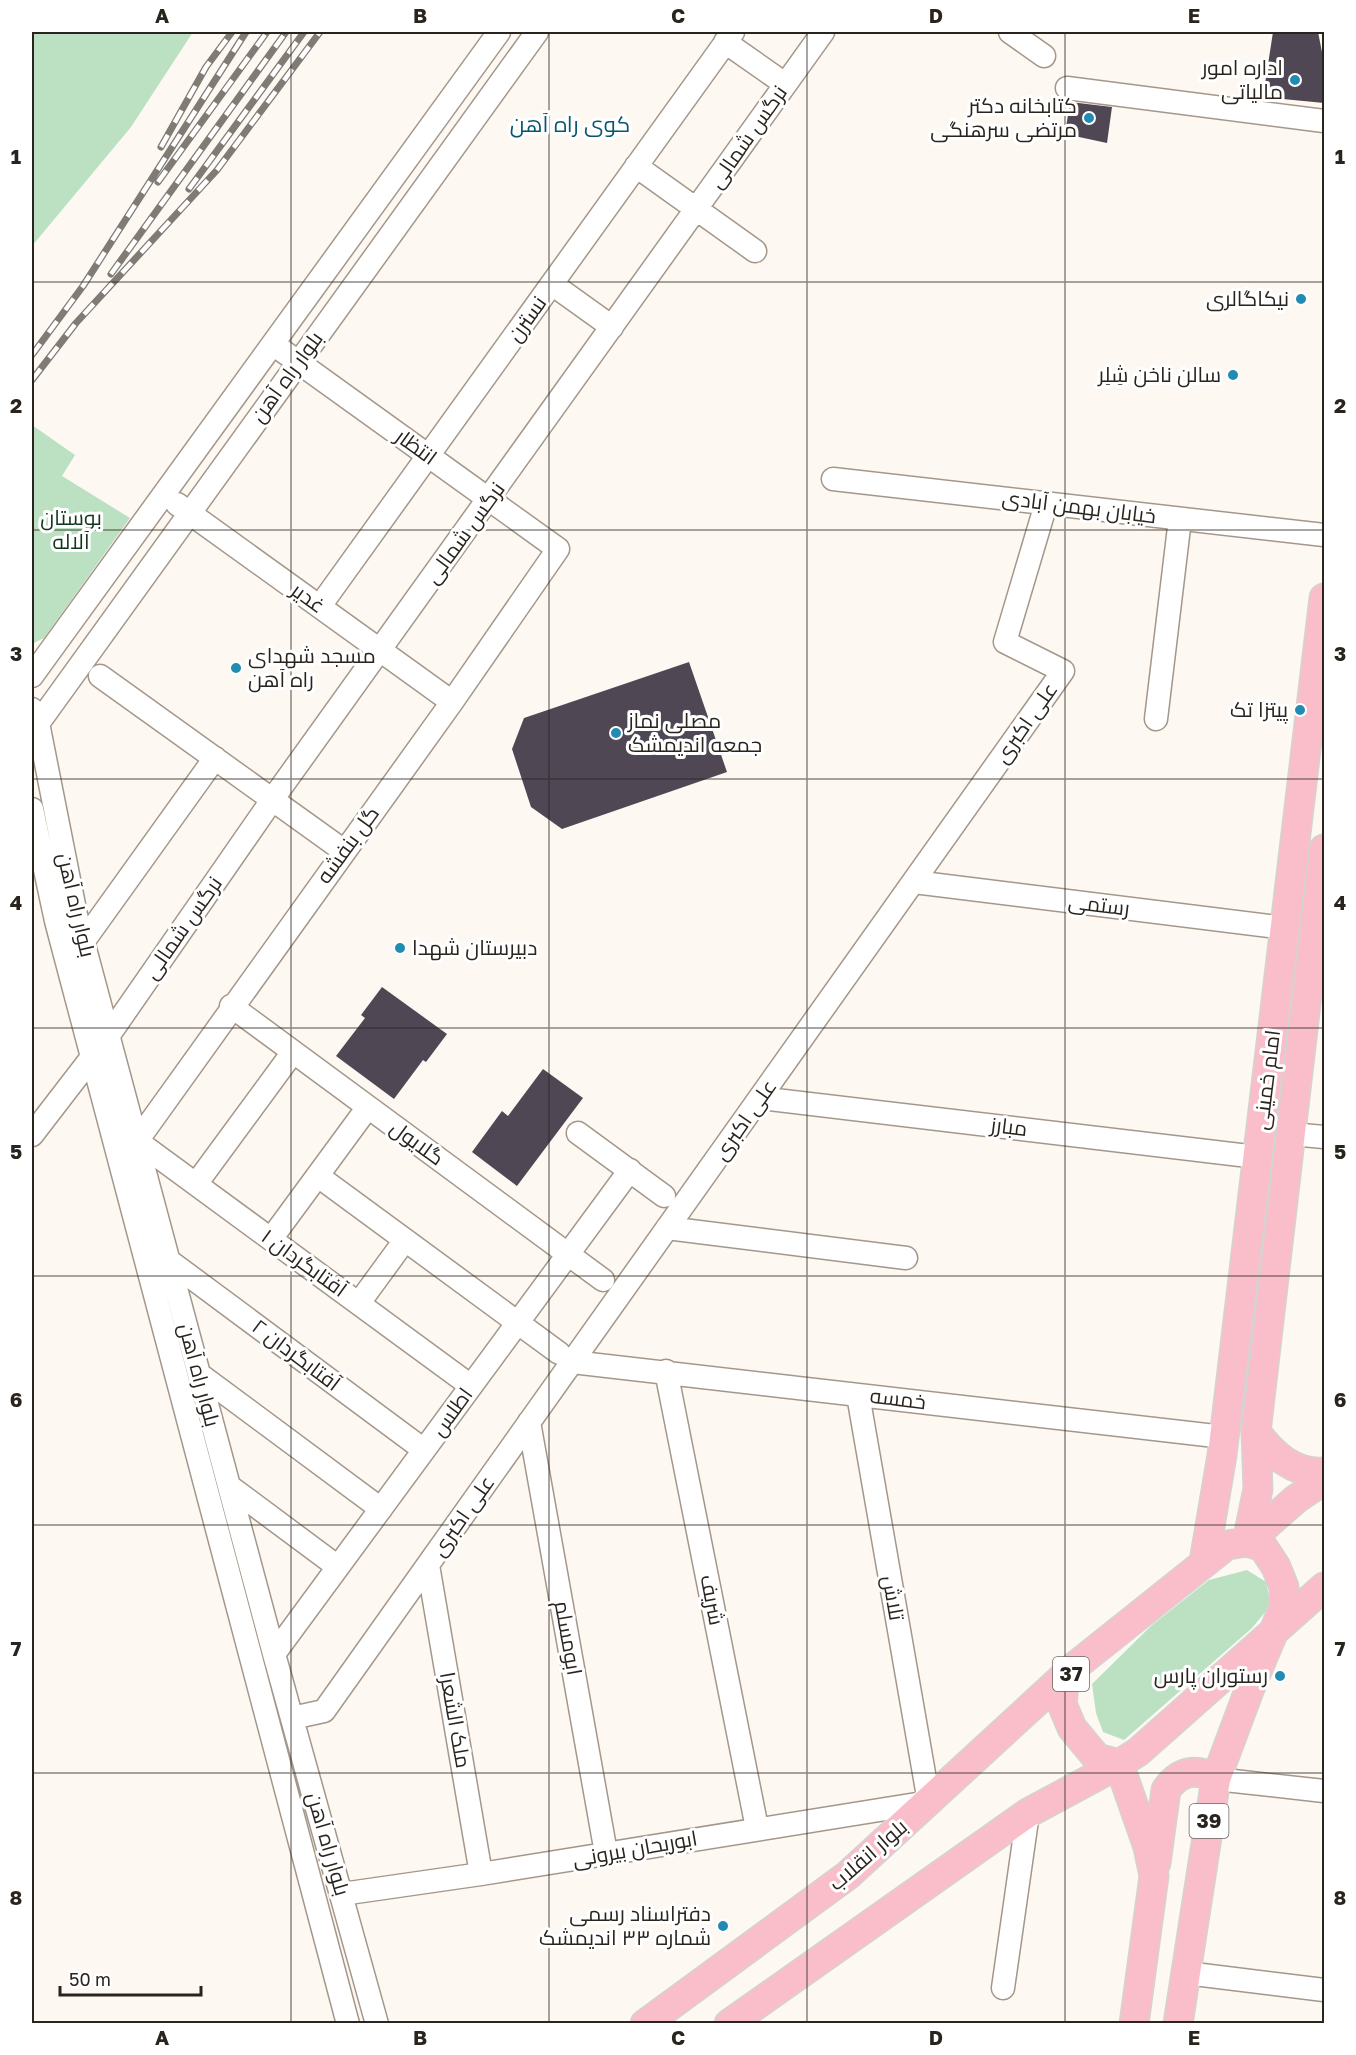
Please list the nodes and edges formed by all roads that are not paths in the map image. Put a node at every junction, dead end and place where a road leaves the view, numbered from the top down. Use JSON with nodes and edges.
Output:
{"nodes":[{"id":1,"x":499,"y":32,"type":"edge"},
{"id":2,"x":537,"y":32,"type":"edge"},
{"id":3,"x":823,"y":32,"type":"edge"},
{"id":4,"x":1010,"y":32,"type":"edge"},
{"id":5,"x":729,"y":37,"type":"edge"},
{"id":6,"x":1044,"y":56,"type":"dead end"},
{"id":7,"x":785,"y":84,"type":"junction"},
{"id":8,"x":1067,"y":88,"type":"dead end"},
{"id":9,"x":1324,"y":121,"type":"edge"},
{"id":10,"x":422,"y":138,"type":"junction"},
{"id":11,"x":446,"y":156,"type":"junction"},
{"id":12,"x":636,"y":166,"type":"junction"},
{"id":13,"x":698,"y":210,"type":"junction"},
{"id":14,"x":755,"y":251,"type":"dead end"},
{"id":15,"x":552,"y":284,"type":"junction"},
{"id":16,"x":612,"y":327,"type":"junction"},
{"id":17,"x":273,"y":344,"type":"junction"},
{"id":18,"x":298,"y":362,"type":"junction"},
{"id":19,"x":428,"y":455,"type":"junction"},
{"id":20,"x":833,"y":478,"type":"dead end"},
{"id":21,"x":164,"y":495,"type":"junction"},
{"id":22,"x":489,"y":499,"type":"junction"},
{"id":23,"x":1046,"y":504,"type":"junction"},
{"id":24,"x":189,"y":513,"type":"junction"},
{"id":25,"x":1180,"y":519,"type":"junction"},
{"id":26,"x":1324,"y":535,"type":"edge"},
{"id":27,"x":558,"y":549,"type":"joint"},
{"id":28,"x":1324,"y":598,"type":"edge"},
{"id":29,"x":320,"y":606,"type":"junction"},
{"id":30,"x":380,"y":650,"type":"junction"},
{"id":31,"x":32,"y":676,"type":"edge"},
{"id":32,"x":100,"y":676,"type":"dead end"},
{"id":33,"x":452,"y":702,"type":"junction"},
{"id":34,"x":1156,"y":719,"type":"dead end"},
{"id":35,"x":34,"y":722,"type":"edge"},
{"id":36,"x":215,"y":758,"type":"junction"},
{"id":37,"x":272,"y":800,"type":"junction"},
{"id":38,"x":32,"y":809,"type":"edge"},
{"id":39,"x":1324,"y":849,"type":"edge"},
{"id":40,"x":344,"y":851,"type":"junction"},
{"id":41,"x":914,"y":882,"type":"junction"},
{"id":42,"x":1285,"y":928,"type":"junction"},
{"id":43,"x":83,"y":942,"type":"junction"},
{"id":44,"x":231,"y":1006,"type":"junction"},
{"id":45,"x":109,"y":1035,"type":"junction"},
{"id":46,"x":293,"y":1052,"type":"junction"},
{"id":47,"x":92,"y":1053,"type":"junction"},
{"id":48,"x":760,"y":1098,"type":"junction"},
{"id":49,"x":368,"y":1107,"type":"junction"},
{"id":50,"x":578,"y":1133,"type":"dead end"},
{"id":51,"x":1291,"y":1134,"type":"junction"},
{"id":52,"x":32,"y":1135,"type":"edge"},
{"id":53,"x":1324,"y":1137,"type":"edge"},
{"id":54,"x":137,"y":1141,"type":"junction"},
{"id":55,"x":1257,"y":1157,"type":"junction"},
{"id":56,"x":630,"y":1170,"type":"junction"},
{"id":57,"x":318,"y":1176,"type":"junction"},
{"id":58,"x":196,"y":1184,"type":"junction"},
{"id":59,"x":664,"y":1196,"type":"dead end"},
{"id":60,"x":668,"y":1228,"type":"junction"},
{"id":61,"x":272,"y":1239,"type":"junction"},
{"id":62,"x":405,"y":1240,"type":"junction"},
{"id":63,"x":568,"y":1254,"type":"junction"},
{"id":64,"x":906,"y":1258,"type":"dead end"},
{"id":65,"x":168,"y":1260,"type":"junction"},
{"id":66,"x":603,"y":1280,"type":"dead end"},
{"id":67,"x":359,"y":1303,"type":"junction"},
{"id":68,"x":518,"y":1323,"type":"junction"},
{"id":69,"x":566,"y":1357,"type":"junction"},
{"id":70,"x":666,"y":1371,"type":"junction"},
{"id":71,"x":199,"y":1374,"type":"junction"},
{"id":72,"x":471,"y":1386,"type":"junction"},
{"id":73,"x":858,"y":1395,"type":"junction"},
{"id":74,"x":530,"y":1422,"type":"junction"},
{"id":75,"x":1256,"y":1432,"type":"junction"},
{"id":76,"x":1224,"y":1437,"type":"junction"},
{"id":77,"x":424,"y":1449,"type":"junction"},
{"id":78,"x":1324,"y":1472,"type":"edge"},
{"id":79,"x":1324,"y":1480,"type":"edge"},
{"id":80,"x":229,"y":1486,"type":"junction"},
{"id":81,"x":381,"y":1509,"type":"junction"},
{"id":82,"x":1247,"y":1542,"type":"junction"},
{"id":83,"x":1204,"y":1562,"type":"junction"},
{"id":84,"x":428,"y":1565,"type":"junction"},
{"id":85,"x":338,"y":1567,"type":"junction"},
{"id":86,"x":1324,"y":1587,"type":"edge"},
{"id":87,"x":1277,"y":1628,"type":"junction"},
{"id":88,"x":274,"y":1654,"type":"junction"},
{"id":89,"x":1074,"y":1667,"type":"junction"},
{"id":90,"x":292,"y":1718,"type":"junction"},
{"id":91,"x":1119,"y":1764,"type":"junction"},
{"id":92,"x":1216,"y":1779,"type":"junction"},
{"id":93,"x":1324,"y":1791,"type":"edge"},
{"id":94,"x":928,"y":1802,"type":"junction"},
{"id":95,"x":1028,"y":1813,"type":"junction"},
{"id":96,"x":757,"y":1828,"type":"junction"},
{"id":97,"x":606,"y":1853,"type":"junction"},
{"id":98,"x":482,"y":1874,"type":"junction"},
{"id":99,"x":1154,"y":1876,"type":"junction"},
{"id":100,"x":342,"y":1894,"type":"junction"},
{"id":101,"x":1186,"y":1973,"type":"junction"},
{"id":102,"x":1003,"y":1988,"type":"dead end"},
{"id":103,"x":1324,"y":1990,"type":"edge"},
{"id":104,"x":348,"y":2024,"type":"edge"},
{"id":105,"x":377,"y":2024,"type":"edge"},
{"id":106,"x":645,"y":2024,"type":"edge"},
{"id":107,"x":729,"y":2024,"type":"edge"},
{"id":108,"x":1134,"y":2024,"type":"edge"},
{"id":109,"x":1178,"y":2024,"type":"edge"}],
"edges":[{"from":1,"to":10,"type":"street","name":"بلوار راه آهن"},
{"from":2,"to":11,"type":"street","name":"بلوار راه آهن"},
{"from":3,"to":7,"type":"street","name":"نرگس شمالی"},
{"from":4,"to":6,"type":"street"},
{"from":5,"to":7,"type":"street"},
{"from":5,"to":12,"type":"street","name":"نسترن"},
{"from":7,"to":13,"type":"street","name":"نرگس شمالی"},
{"from":8,"to":9,"type":"street"},
{"from":10,"to":11,"type":"street"},
{"from":10,"to":17,"type":"street","name":"بلوار راه آهن"},
{"from":11,"to":18,"type":"street","name":"بلوار راه آهن"},
{"from":12,"to":13,"type":"street"},
{"from":12,"to":15,"type":"street","name":"نسترن"},
{"from":13,"to":14,"type":"street"},
{"from":13,"to":16,"type":"street","name":"نرگس شمالی"},
{"from":15,"to":16,"type":"street"},
{"from":15,"to":19,"type":"street","name":"نسترن"},
{"from":16,"to":22,"type":"street","name":"نرگس شمالی"},
{"from":17,"to":18,"type":"street","name":"انتظار"},
{"from":17,"to":21,"type":"street","name":"بلوار راه آهن"},
{"from":18,"to":19,"type":"street","name":"انتظار"},
{"from":18,"to":24,"type":"street","name":"بلوار راه آهن"},
{"from":19,"to":22,"type":"street","name":"انتظار"},
{"from":19,"to":29,"type":"street","name":"نسترن"},
{"from":20,"to":23,"type":"street","name":"خیابان بهمن آبادی"},
{"from":21,"to":24,"type":"street","name":"غدیر"},
{"from":21,"to":31,"type":"street","name":"بلوار راه آهن"},
{"from":22,"to":27,"type":"street","name":"انتظار"},
{"from":22,"to":30,"type":"street","name":"نرگس شمالی"},
{"from":23,"to":25,"type":"street","name":"خیابان بهمن آبادی"},
{"from":23,"to":41,"type":"street","name":"علی اکبری"},
{"from":24,"to":29,"type":"street","name":"غدیر"},
{"from":24,"to":35,"type":"street","name":"بلوار راه آهن"},
{"from":25,"to":26,"type":"street","name":"خیابان بهمن آبادی"},
{"from":25,"to":34,"type":"street"},
{"from":27,"to":33,"type":"street","name":"گل بنفشه"},
{"from":28,"to":42,"type":"main road","name":"امام خمینی"},
{"from":29,"to":30,"type":"street","name":"غدیر"},
{"from":30,"to":33,"type":"street","name":"غدیر"},
{"from":30,"to":37,"type":"street","name":"نرگس شمالی"},
{"from":32,"to":36,"type":"street"},
{"from":33,"to":40,"type":"street","name":"گل بنفشه"},
{"from":35,"to":43,"type":"street","name":"بلوار راه آهن"},
{"from":36,"to":37,"type":"street"},
{"from":36,"to":43,"type":"street"},
{"from":37,"to":40,"type":"street"},
{"from":37,"to":45,"type":"street","name":"نرگس شمالی"},
{"from":38,"to":47,"type":"street","name":"بلوار راه آهن"},
{"from":39,"to":51,"type":"main road","name":"امام خمینی"},
{"from":40,"to":44,"type":"street","name":"گل بنفشه"},
{"from":41,"to":42,"type":"street","name":"رستمی"},
{"from":41,"to":48,"type":"street","name":"علی اکبری"},
{"from":42,"to":55,"type":"main road","name":"امام خمینی"},
{"from":43,"to":45,"type":"street","name":"بلوار راه آهن"},
{"from":44,"to":46,"type":"street","name":"گلایول"},
{"from":44,"to":54,"type":"street","name":"گل بنفشه"},
{"from":45,"to":47,"type":"street","name":"نرگس شمالی"},
{"from":45,"to":54,"type":"street","name":"بلوار راه آهن"},
{"from":46,"to":49,"type":"street","name":"گلایول"},
{"from":46,"to":58,"type":"street"},
{"from":47,"to":52,"type":"street","name":"نرگس شمالی"},
{"from":47,"to":104,"type":"street","name":"بلوار راه آهن"},
{"from":48,"to":55,"type":"street","name":"مبارز"},
{"from":48,"to":60,"type":"street","name":"علی اکبری"},
{"from":49,"to":57,"type":"street"},
{"from":49,"to":63,"type":"street","name":"گلایول"},
{"from":50,"to":56,"type":"street"},
{"from":51,"to":53,"type":"street"},
{"from":51,"to":75,"type":"main road","name":"امام خمینی"},
{"from":54,"to":58,"type":"street","name":"آفتابگردان ۱"},
{"from":54,"to":65,"type":"street","name":"بلوار راه آهن"},
{"from":55,"to":76,"type":"main road","name":"امام خمینی"},
{"from":56,"to":59,"type":"street"},
{"from":56,"to":63,"type":"street","name":"اطلس"},
{"from":57,"to":61,"type":"street"},
{"from":57,"to":62,"type":"street"},
{"from":58,"to":61,"type":"street","name":"آفتابگردان ۱"},
{"from":60,"to":64,"type":"street"},
{"from":60,"to":69,"type":"street","name":"علی اکبری"},
{"from":61,"to":67,"type":"street","name":"آفتابگردان ۱"},
{"from":62,"to":67,"type":"street"},
{"from":62,"to":68,"type":"street"},
{"from":63,"to":66,"type":"street","name":"گلایول"},
{"from":63,"to":68,"type":"street","name":"اطلس"},
{"from":65,"to":71,"type":"street","name":"بلوار راه آهن"},
{"from":65,"to":77,"type":"street","name":"آفتابگردان ۲"},
{"from":67,"to":72,"type":"street","name":"آفتابگردان ۱"},
{"from":68,"to":69,"type":"street"},
{"from":68,"to":72,"type":"street","name":"اطلس"},
{"from":69,"to":70,"type":"street","name":"خمسه"},
{"from":69,"to":74,"type":"street","name":"علی اکبری"},
{"from":70,"to":73,"type":"street","name":"خمسه"},
{"from":70,"to":96,"type":"street","name":"شریف"},
{"from":71,"to":80,"type":"street","name":"بلوار راه آهن"},
{"from":71,"to":81,"type":"street"},
{"from":72,"to":77,"type":"street","name":"اطلس"},
{"from":73,"to":76,"type":"street","name":"خمسه"},
{"from":73,"to":94,"type":"street","name":"تلاش"},
{"from":74,"to":84,"type":"street","name":"علی اکبری"},
{"from":74,"to":97,"type":"street","name":"ابومسلم"},
{"from":75,"to":78,"type":"main road"},
{"from":75,"to":82,"type":"main road","name":"امام خمینی"},
{"from":76,"to":83,"type":"main road","name":"امام خمینی"},
{"from":77,"to":81,"type":"street","name":"اطلس"},
{"from":79,"to":82,"type":"main road","number":"37"},
{"from":80,"to":85,"type":"street"},
{"from":80,"to":88,"type":"street","name":"بلوار راه آهن"},
{"from":81,"to":85,"type":"street","name":"اطلس"},
{"from":82,"to":83,"type":"main road","number":"37"},
{"from":82,"to":87,"type":"main road"},
{"from":83,"to":89,"type":"main road","number":"37"},
{"from":84,"to":90,"type":"street","name":"علی اکبری"},
{"from":84,"to":98,"type":"street","name":"ملک الشعرا"},
{"from":85,"to":88,"type":"street","name":"اطلس"},
{"from":86,"to":87,"type":"main road"},
{"from":87,"to":91,"type":"main road"},
{"from":87,"to":92,"type":"main road","number":"39"},
{"from":88,"to":90,"type":"street","name":"بلوار راه آهن"},
{"from":89,"to":91,"type":"main road","number":"37"},
{"from":89,"to":94,"type":"main road","name":"بلوار انقلاب","number":"37"},
{"from":90,"to":100,"type":"street","name":"بلوار راه آهن"},
{"from":91,"to":95,"type":"main road"},
{"from":91,"to":99,"type":"main road"},
{"from":92,"to":93,"type":"street"},
{"from":92,"to":99,"type":"main road"},
{"from":92,"to":101,"type":"main road","number":"39"},
{"from":94,"to":96,"type":"street","name":"ابوریحان بیرونی"},
{"from":94,"to":106,"type":"main road","name":"بلوار انقلاب","number":"37"},
{"from":95,"to":102,"type":"street"},
{"from":95,"to":107,"type":"main road"},
{"from":96,"to":97,"type":"street","name":"ابوریحان بیرونی"},
{"from":97,"to":98,"type":"street","name":"ابوریحان بیرونی"},
{"from":98,"to":100,"type":"street","name":"ابوریحان بیرونی"},
{"from":99,"to":108,"type":"main road"},
{"from":100,"to":105,"type":"street","name":"بلوار راه آهن"},
{"from":101,"to":103,"type":"street"},
{"from":101,"to":109,"type":"main road","number":"39"}]}
